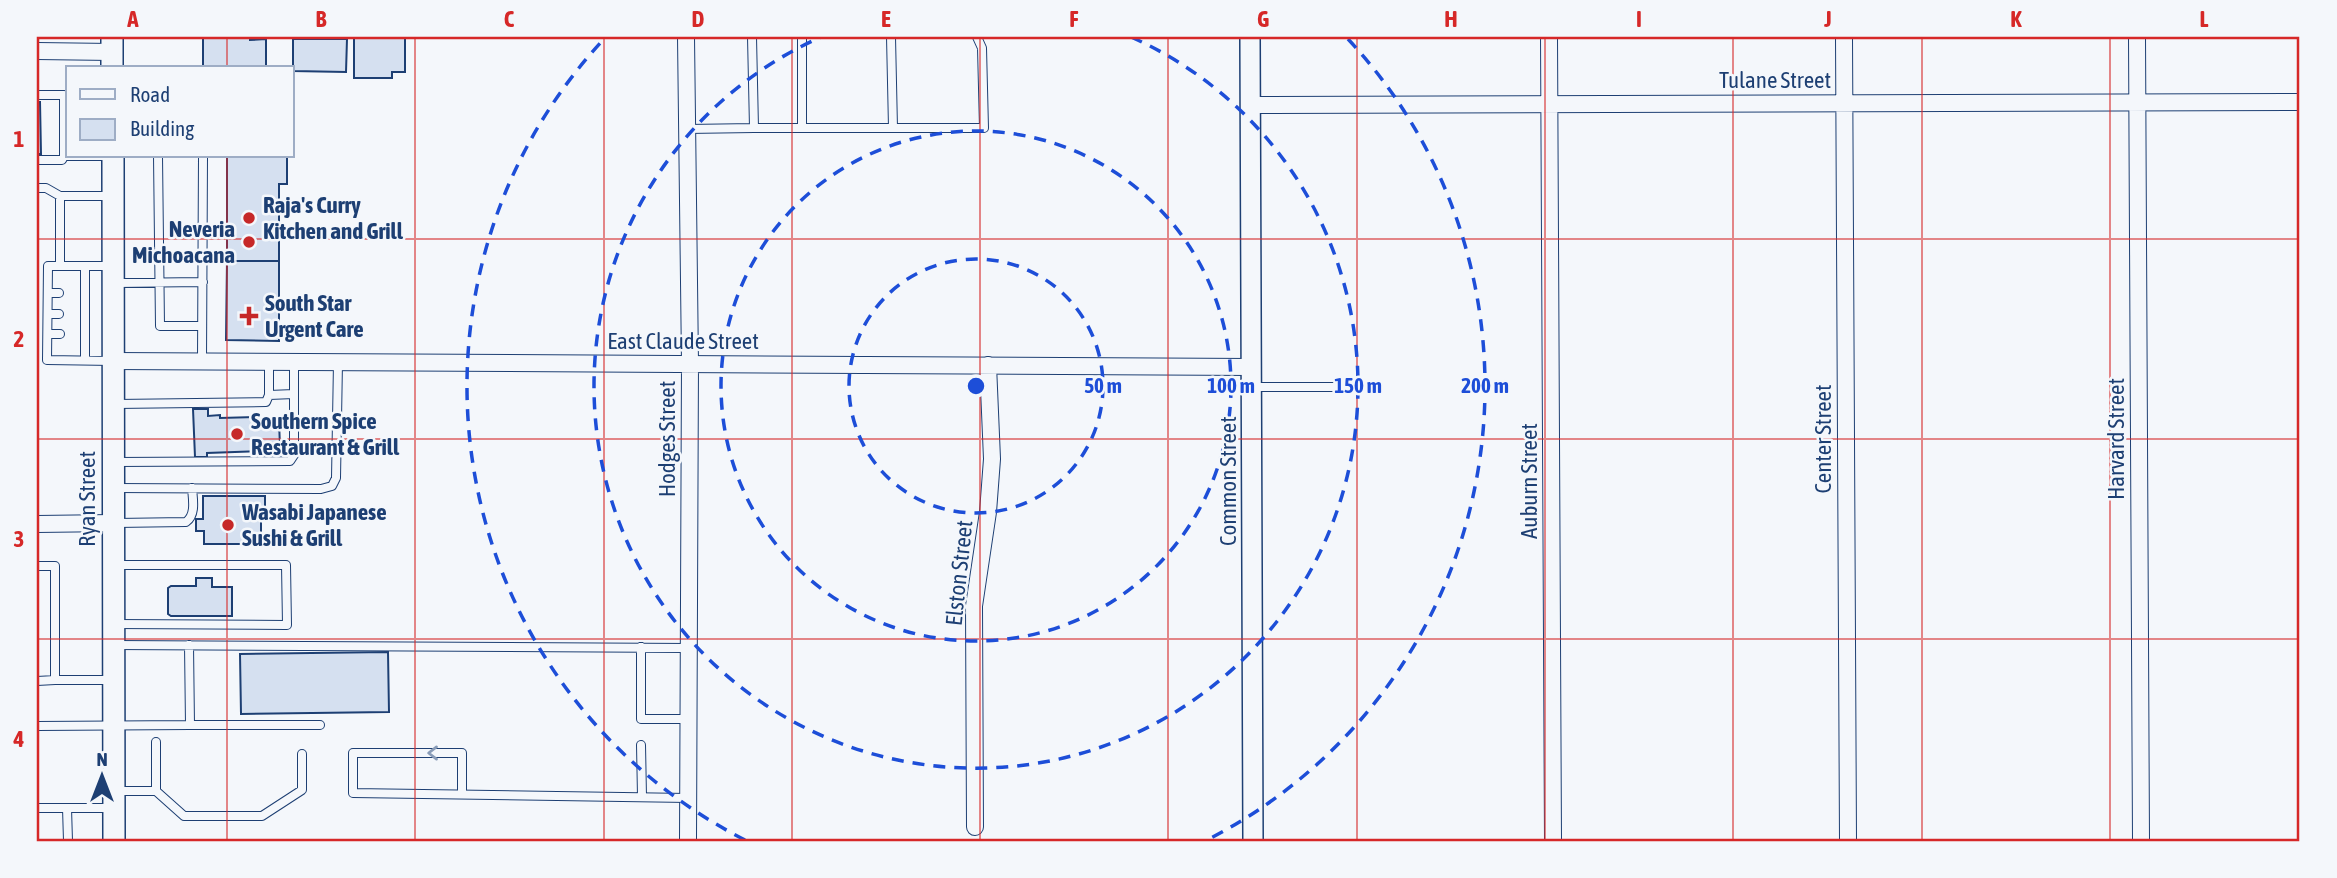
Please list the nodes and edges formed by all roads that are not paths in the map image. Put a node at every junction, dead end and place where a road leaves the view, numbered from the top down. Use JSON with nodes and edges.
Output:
{"nodes":[{"id":1,"x":686,"y":37,"type":"edge"},
{"id":2,"x":752,"y":37,"type":"edge"},
{"id":3,"x":802,"y":37,"type":"edge"},
{"id":4,"x":891,"y":37,"type":"edge"},
{"id":5,"x":977,"y":37,"type":"edge"},
{"id":6,"x":1250,"y":37,"type":"edge"},
{"id":7,"x":1549,"y":37,"type":"edge"},
{"id":8,"x":1844,"y":37,"type":"edge"},
{"id":9,"x":2137,"y":37,"type":"edge"},
{"id":10,"x":37,"y":51,"type":"edge"},
{"id":11,"x":112,"y":52,"type":"edge"},
{"id":12,"x":37,"y":95,"type":"edge"},
{"id":13,"x":1844,"y":102,"type":"junction"},
{"id":14,"x":2138,"y":102,"type":"junction"},
{"id":15,"x":2300,"y":102,"type":"edge"},
{"id":16,"x":1550,"y":103,"type":"junction"},
{"id":17,"x":1251,"y":105,"type":"junction"},
{"id":18,"x":754,"y":128,"type":"junction"},
{"id":19,"x":802,"y":128,"type":"junction"},
{"id":20,"x":893,"y":128,"type":"junction"},
{"id":21,"x":687,"y":129,"type":"junction"},
{"id":22,"x":64,"y":156,"type":"joint"},
{"id":23,"x":113,"y":158,"type":"edge"},
{"id":24,"x":158,"y":158,"type":"edge"},
{"id":25,"x":203,"y":158,"type":"edge"},
{"id":26,"x":37,"y":160,"type":"edge"},
{"id":27,"x":37,"y":188,"type":"edge"},
{"id":28,"x":60,"y":196,"type":"junction"},
{"id":29,"x":113,"y":196,"type":"junction"},
{"id":30,"x":60,"y":266,"type":"junction"},
{"id":31,"x":85,"y":266,"type":"junction"},
{"id":32,"x":37,"y":273,"type":"edge"},
{"id":33,"x":48,"y":273,"type":"junction"},
{"id":34,"x":113,"y":274,"type":"junction"},
{"id":35,"x":159,"y":282,"type":"junction"},
{"id":36,"x":203,"y":282,"type":"junction"},
{"id":37,"x":48,"y":293,"type":"junction"},
{"id":38,"x":60,"y":293,"type":"dead end"},
{"id":39,"x":48,"y":314,"type":"junction"},
{"id":40,"x":60,"y":314,"type":"dead end"},
{"id":41,"x":202,"y":326,"type":"junction"},
{"id":42,"x":48,"y":334,"type":"junction"},
{"id":43,"x":60,"y":334,"type":"dead end"},
{"id":44,"x":85,"y":360,"type":"junction"},
{"id":45,"x":113,"y":360,"type":"junction"},
{"id":46,"x":202,"y":361,"type":"junction"},
{"id":47,"x":269,"y":361,"type":"junction"},
{"id":48,"x":295,"y":361,"type":"junction"},
{"id":49,"x":338,"y":362,"type":"junction"},
{"id":50,"x":690,"y":363,"type":"junction"},
{"id":51,"x":988,"y":365,"type":"junction"},
{"id":52,"x":1252,"y":367,"type":"junction"},
{"id":53,"x":1252,"y":387,"type":"junction"},
{"id":54,"x":1336,"y":387,"type":"dead end"},
{"id":55,"x":295,"y":394,"type":"junction"},
{"id":56,"x":269,"y":395,"type":"junction"},
{"id":57,"x":113,"y":404,"type":"junction"},
{"id":58,"x":113,"y":462,"type":"junction"},
{"id":59,"x":113,"y":488,"type":"junction"},
{"id":60,"x":192,"y":488,"type":"junction"},
{"id":61,"x":113,"y":523,"type":"junction"},
{"id":62,"x":37,"y":524,"type":"edge"},
{"id":63,"x":113,"y":565,"type":"junction"},
{"id":64,"x":37,"y":566,"type":"edge"},
{"id":65,"x":114,"y":624,"type":"junction"},
{"id":66,"x":114,"y":645,"type":"junction"},
{"id":67,"x":190,"y":645,"type":"junction"},
{"id":68,"x":641,"y":648,"type":"junction"},
{"id":69,"x":689,"y":648,"type":"junction"},
{"id":70,"x":55,"y":680,"type":"junction"},
{"id":71,"x":113,"y":680,"type":"junction"},
{"id":72,"x":37,"y":681,"type":"edge"},
{"id":73,"x":689,"y":719,"type":"junction"},
{"id":74,"x":190,"y":725,"type":"junction"},
{"id":75,"x":320,"y":725,"type":"dead end"},
{"id":76,"x":37,"y":726,"type":"edge"},
{"id":77,"x":114,"y":726,"type":"junction"},
{"id":78,"x":156,"y":742,"type":"dead end"},
{"id":79,"x":641,"y":745,"type":"dead end"},
{"id":80,"x":302,"y":754,"type":"dead end"},
{"id":81,"x":156,"y":792,"type":"junction"},
{"id":82,"x":462,"y":793,"type":"junction"},
{"id":83,"x":642,"y":796,"type":"junction"},
{"id":84,"x":688,"y":798,"type":"junction"},
{"id":85,"x":114,"y":800,"type":"junction"},
{"id":86,"x":37,"y":808,"type":"edge"},
{"id":87,"x":67,"y":808,"type":"junction"},
{"id":88,"x":975,"y":827,"type":"dead end"},
{"id":89,"x":68,"y":841,"type":"edge"},
{"id":90,"x":114,"y":841,"type":"edge"},
{"id":91,"x":688,"y":841,"type":"edge"},
{"id":92,"x":1253,"y":841,"type":"edge"},
{"id":93,"x":1553,"y":841,"type":"edge"},
{"id":94,"x":1847,"y":841,"type":"edge"},
{"id":95,"x":2141,"y":841,"type":"edge"}],
"edges":[{"from":1,"to":21,"type":"street","name":"Hodges Street"},
{"from":2,"to":18,"type":"lane"},
{"from":3,"to":19,"type":"lane"},
{"from":4,"to":20,"type":"lane"},
{"from":5,"to":20,"type":"lane"},
{"from":6,"to":17,"type":"street","name":"Common Street"},
{"from":7,"to":16,"type":"street","name":"Auburn Street"},
{"from":8,"to":13,"type":"street","name":"Center Street"},
{"from":9,"to":14,"type":"street","name":"Harvard Street"},
{"from":10,"to":11,"type":"street"},
{"from":12,"to":22,"type":"lane"},
{"from":13,"to":14,"type":"street","name":"Tulane Street"},
{"from":13,"to":16,"type":"street","name":"Tulane Street"},
{"from":13,"to":94,"type":"street","name":"Center Street"},
{"from":14,"to":15,"type":"street","name":"Tulane Street"},
{"from":14,"to":95,"type":"street","name":"Harvard Street"},
{"from":16,"to":17,"type":"street","name":"Tulane Street"},
{"from":16,"to":93,"type":"street","name":"Auburn Street"},
{"from":17,"to":52,"type":"street","name":"Common Street"},
{"from":18,"to":19,"type":"lane"},
{"from":18,"to":21,"type":"lane"},
{"from":19,"to":20,"type":"lane"},
{"from":21,"to":50,"type":"street","name":"Hodges Street"},
{"from":22,"to":26,"type":"lane"},
{"from":23,"to":29,"type":"main road","name":"Ryan Street"},
{"from":24,"to":35,"type":"lane"},
{"from":25,"to":36,"type":"lane"},
{"from":27,"to":28,"type":"lane"},
{"from":28,"to":29,"type":"lane"},
{"from":28,"to":30,"type":"lane"},
{"from":29,"to":34,"type":"main road","name":"Ryan Street"},
{"from":30,"to":31,"type":"lane"},
{"from":30,"to":33,"type":"lane"},
{"from":31,"to":34,"type":"lane"},
{"from":31,"to":44,"type":"lane"},
{"from":32,"to":33,"type":"lane"},
{"from":33,"to":37,"type":"lane"},
{"from":34,"to":35,"type":"lane"},
{"from":34,"to":45,"type":"main road","name":"Ryan Street"},
{"from":35,"to":36,"type":"lane"},
{"from":35,"to":41,"type":"lane"},
{"from":36,"to":41,"type":"lane"},
{"from":37,"to":38,"type":"lane"},
{"from":37,"to":39,"type":"lane"},
{"from":39,"to":40,"type":"lane"},
{"from":39,"to":42,"type":"lane"},
{"from":41,"to":46,"type":"lane"},
{"from":42,"to":43,"type":"lane"},
{"from":42,"to":44,"type":"lane"},
{"from":44,"to":45,"type":"lane"},
{"from":45,"to":46,"type":"street","name":"East Claude Street"},
{"from":45,"to":57,"type":"main road","name":"Ryan Street"},
{"from":46,"to":47,"type":"street","name":"East Claude Street"},
{"from":47,"to":48,"type":"street","name":"East Claude Street"},
{"from":47,"to":56,"type":"lane"},
{"from":48,"to":49,"type":"street","name":"East Claude Street"},
{"from":48,"to":55,"type":"lane"},
{"from":49,"to":50,"type":"street","name":"East Claude Street"},
{"from":49,"to":60,"type":"lane"},
{"from":50,"to":51,"type":"street","name":"East Claude Street"},
{"from":50,"to":69,"type":"street","name":"Hodges Street"},
{"from":51,"to":52,"type":"street","name":"East Claude Street"},
{"from":51,"to":88,"type":"street","name":"Elston Street"},
{"from":52,"to":53,"type":"street","name":"Common Street"},
{"from":53,"to":54,"type":"lane"},
{"from":53,"to":92,"type":"street","name":"Common Street"},
{"from":55,"to":56,"type":"lane"},
{"from":55,"to":58,"type":"lane"},
{"from":56,"to":57,"type":"lane"},
{"from":57,"to":58,"type":"main road","name":"Ryan Street"},
{"from":58,"to":59,"type":"main road","name":"Ryan Street"},
{"from":59,"to":60,"type":"lane"},
{"from":59,"to":61,"type":"main road","name":"Ryan Street"},
{"from":60,"to":61,"type":"lane"},
{"from":61,"to":62,"type":"street"},
{"from":61,"to":63,"type":"main road","name":"Ryan Street"},
{"from":63,"to":65,"type":"main road","name":"Ryan Street"},
{"from":63,"to":65,"type":"lane"},
{"from":64,"to":70,"type":"lane"},
{"from":65,"to":66,"type":"main road","name":"Ryan Street"},
{"from":66,"to":67,"type":"lane"},
{"from":66,"to":71,"type":"main road","name":"Ryan Street"},
{"from":67,"to":68,"type":"lane"},
{"from":67,"to":74,"type":"lane"},
{"from":68,"to":69,"type":"lane"},
{"from":68,"to":73,"type":"lane"},
{"from":69,"to":73,"type":"street","name":"Hodges Street"},
{"from":70,"to":71,"type":"lane"},
{"from":70,"to":72,"type":"lane"},
{"from":71,"to":77,"type":"main road","name":"Ryan Street"},
{"from":73,"to":84,"type":"street","name":"Hodges Street"},
{"from":74,"to":75,"type":"lane"},
{"from":74,"to":77,"type":"lane"},
{"from":76,"to":77,"type":"lane"},
{"from":77,"to":85,"type":"main road","name":"Ryan Street"},
{"from":78,"to":81,"type":"lane"},
{"from":79,"to":83,"type":"lane"},
{"from":80,"to":81,"type":"lane"},
{"from":81,"to":85,"type":"lane"},
{"from":82,"to":82,"type":"lane","one_way":true},
{"from":82,"to":83,"type":"lane"},
{"from":83,"to":84,"type":"lane"},
{"from":84,"to":91,"type":"street","name":"Hodges Street"},
{"from":85,"to":87,"type":"lane"},
{"from":85,"to":90,"type":"main road","name":"Ryan Street"},
{"from":86,"to":87,"type":"lane"},
{"from":87,"to":89,"type":"lane"}]}
